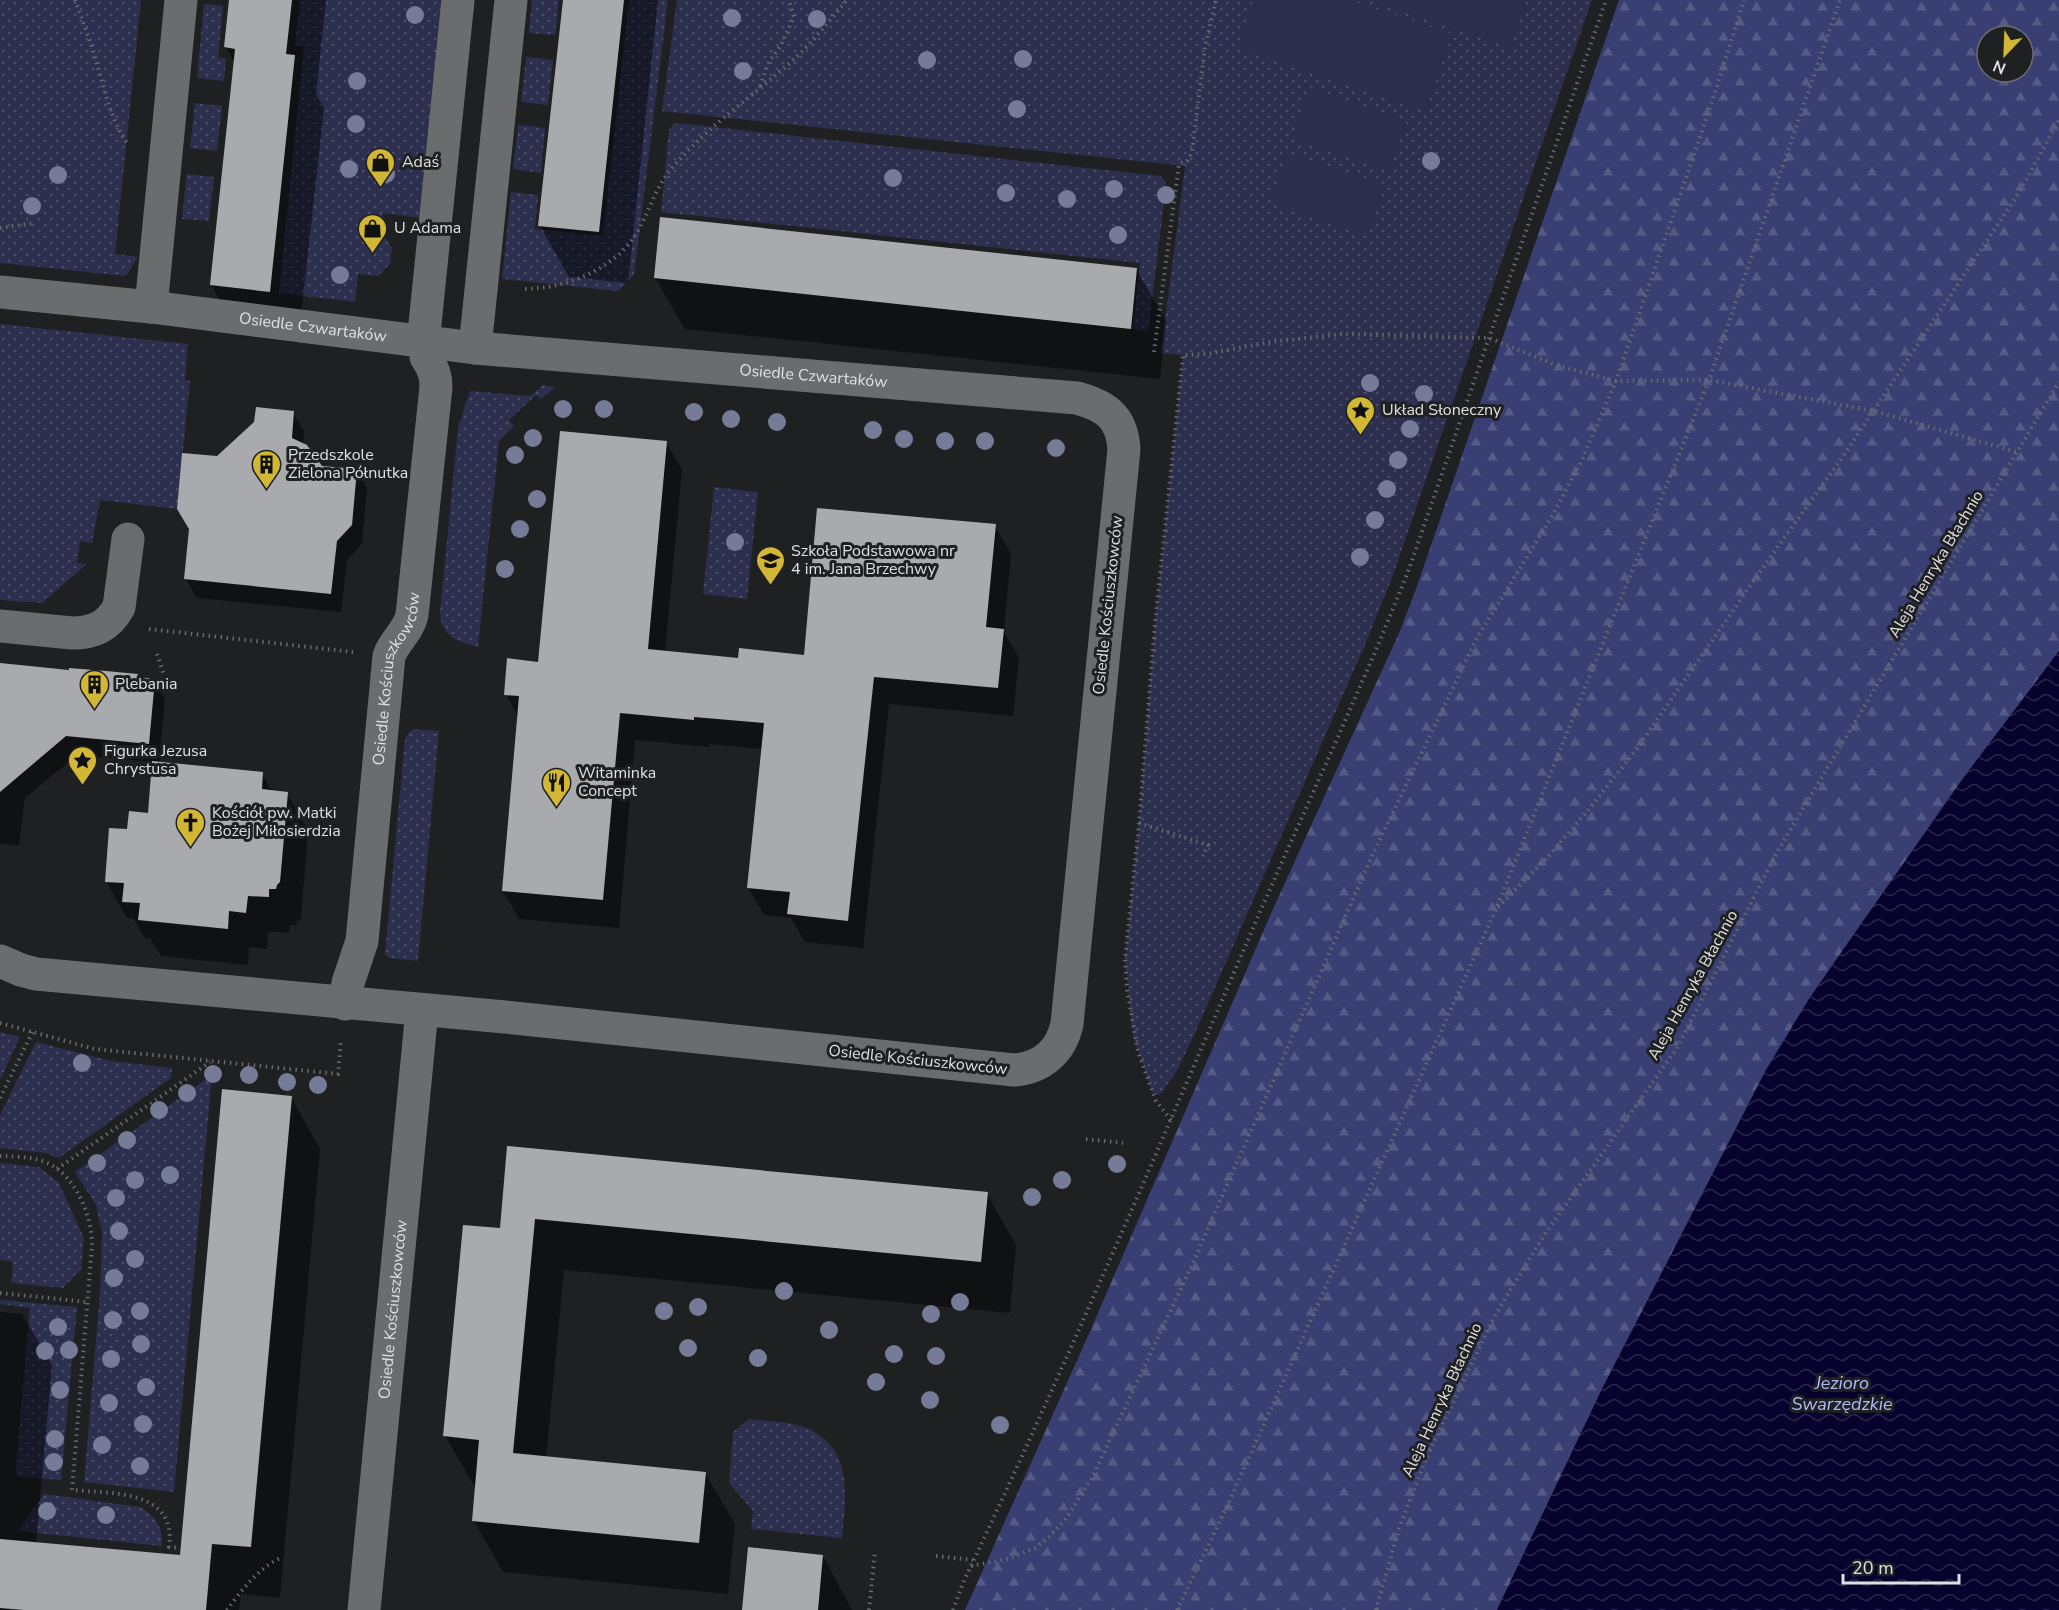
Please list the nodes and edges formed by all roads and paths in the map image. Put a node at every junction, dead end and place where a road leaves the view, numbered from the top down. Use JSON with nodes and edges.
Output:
{"nodes":[{"id":1,"x":75,"y":0,"type":"edge"},
{"id":2,"x":181,"y":0,"type":"edge"},
{"id":3,"x":458,"y":0,"type":"edge"},
{"id":4,"x":511,"y":0,"type":"edge"},
{"id":5,"x":847,"y":0,"type":"edge"},
{"id":6,"x":1216,"y":0,"type":"edge"},
{"id":7,"x":1606,"y":0,"type":"edge"},
{"id":8,"x":1743,"y":0,"type":"edge"},
{"id":9,"x":1840,"y":0,"type":"edge"},
{"id":10,"x":789,"y":1,"type":"edge"},
{"id":11,"x":759,"y":89,"type":"junction"},
{"id":12,"x":2059,"y":120,"type":"edge"},
{"id":13,"x":127,"y":143,"type":"dead end"},
{"id":14,"x":34,"y":223,"type":"dead end"},
{"id":15,"x":0,"y":228,"type":"edge"},
{"id":16,"x":525,"y":289,"type":"dead end"},
{"id":17,"x":0,"y":291,"type":"edge"},
{"id":18,"x":151,"y":307,"type":"junction"},
{"id":19,"x":424,"y":324,"type":"dead end"},
{"id":20,"x":1489,"y":338,"type":"junction"},
{"id":21,"x":475,"y":348,"type":"junction"},
{"id":22,"x":1154,"y":352,"type":"dead end"},
{"id":23,"x":426,"y":357,"type":"dead end"},
{"id":24,"x":1709,"y":380,"type":"junction"},
{"id":25,"x":1616,"y":381,"type":"junction"},
{"id":26,"x":2059,"y":382,"type":"edge"},
{"id":27,"x":1874,"y":411,"type":"junction"},
{"id":28,"x":1124,"y":449,"type":"joint"},
{"id":29,"x":2017,"y":452,"type":"junction"},
{"id":30,"x":128,"y":539,"type":"dead end"},
{"id":31,"x":0,"y":626,"type":"edge"},
{"id":32,"x":169,"y":632,"type":"dead end"},
{"id":33,"x":157,"y":654,"type":"dead end"},
{"id":34,"x":389,"y":656,"type":"junction"},
{"id":35,"x":164,"y":675,"type":"dead end"},
{"id":36,"x":1138,"y":823,"type":"junction"},
{"id":37,"x":1203,"y":856,"type":"dead end"},
{"id":38,"x":1496,"y":909,"type":"junction"},
{"id":39,"x":0,"y":961,"type":"edge"},
{"id":40,"x":345,"y":1004,"type":"junction"},
{"id":41,"x":422,"y":1010,"type":"junction"},
{"id":42,"x":0,"y":1023,"type":"edge"},
{"id":43,"x":33,"y":1031,"type":"junction"},
{"id":44,"x":210,"y":1061,"type":"junction"},
{"id":45,"x":0,"y":1098,"type":"edge"},
{"id":46,"x":1171,"y":1120,"type":"junction"},
{"id":47,"x":1086,"y":1139,"type":"dead end"},
{"id":48,"x":1123,"y":1143,"type":"dead end"},
{"id":49,"x":0,"y":1156,"type":"edge"},
{"id":50,"x":57,"y":1169,"type":"junction"},
{"id":51,"x":0,"y":1293,"type":"edge"},
{"id":52,"x":87,"y":1302,"type":"junction"},
{"id":53,"x":180,"y":1548,"type":"dead end"},
{"id":54,"x":875,"y":1551,"type":"dead end"},
{"id":55,"x":936,"y":1556,"type":"dead end"},
{"id":56,"x":281,"y":1558,"type":"dead end"},
{"id":57,"x":974,"y":1560,"type":"junction"},
{"id":58,"x":971,"y":1566,"type":"junction"},
{"id":59,"x":227,"y":1610,"type":"edge"},
{"id":60,"x":364,"y":1610,"type":"edge"},
{"id":61,"x":869,"y":1610,"type":"edge"},
{"id":62,"x":952,"y":1610,"type":"edge"},
{"id":63,"x":1177,"y":1610,"type":"edge"},
{"id":64,"x":1376,"y":1610,"type":"edge"}],
"edges":[{"from":1,"to":13,"type":"path"},
{"from":2,"to":18,"type":"street"},
{"from":3,"to":19,"type":"street"},
{"from":4,"to":21,"type":"street"},
{"from":5,"to":11,"type":"path"},
{"from":6,"to":22,"type":"path"},
{"from":7,"to":20,"type":"path"},
{"from":8,"to":25,"type":"path"},
{"from":9,"to":24,"type":"path"},
{"from":10,"to":11,"type":"path"},
{"from":11,"to":16,"type":"path"},
{"from":12,"to":27,"type":"path"},
{"from":14,"to":15,"type":"path"},
{"from":17,"to":18,"type":"street","name":"Osiedle Czwartaków"},
{"from":18,"to":21,"type":"street","name":"Osiedle Czwartaków"},
{"from":20,"to":25,"type":"path"},
{"from":20,"to":36,"type":"path"},
{"from":20,"to":46,"type":"path"},
{"from":21,"to":28,"type":"street","name":"Osiedle Czwartaków"},
{"from":23,"to":34,"type":"street","name":"Osiedle Kościuszkowców"},
{"from":24,"to":25,"type":"path"},
{"from":24,"to":27,"type":"path"},
{"from":24,"to":38,"type":"path"},
{"from":25,"to":58,"type":"path"},
{"from":26,"to":29,"type":"path","name":"Aleja Henryka Błachnio"},
{"from":27,"to":29,"type":"path"},
{"from":27,"to":38,"type":"path"},
{"from":28,"to":41,"type":"street","name":"Osiedle Kościuszkowców"},
{"from":29,"to":64,"type":"path","name":"Aleja Henryka Błachnio"},
{"from":30,"to":31,"type":"street"},
{"from":32,"to":34,"type":"path"},
{"from":33,"to":35,"type":"path"},
{"from":34,"to":40,"type":"street","name":"Osiedle Kościuszkowców"},
{"from":36,"to":37,"type":"path"},
{"from":36,"to":46,"type":"path"},
{"from":38,"to":63,"type":"path"},
{"from":39,"to":40,"type":"street","name":"Osiedle Kościuszkowców"},
{"from":40,"to":41,"type":"street","name":"Osiedle Kościuszkowców"},
{"from":40,"to":44,"type":"path"},
{"from":41,"to":60,"type":"street","name":"Osiedle Kościuszkowców"},
{"from":42,"to":43,"type":"path"},
{"from":43,"to":44,"type":"path"},
{"from":43,"to":45,"type":"path"},
{"from":44,"to":50,"type":"path"},
{"from":46,"to":57,"type":"path"},
{"from":47,"to":48,"type":"path"},
{"from":49,"to":50,"type":"path"},
{"from":50,"to":52,"type":"path"},
{"from":51,"to":52,"type":"path"},
{"from":52,"to":53,"type":"path"},
{"from":54,"to":61,"type":"path"},
{"from":55,"to":57,"type":"path"},
{"from":56,"to":59,"type":"path"},
{"from":57,"to":58,"type":"path"},
{"from":58,"to":62,"type":"path"}]}
